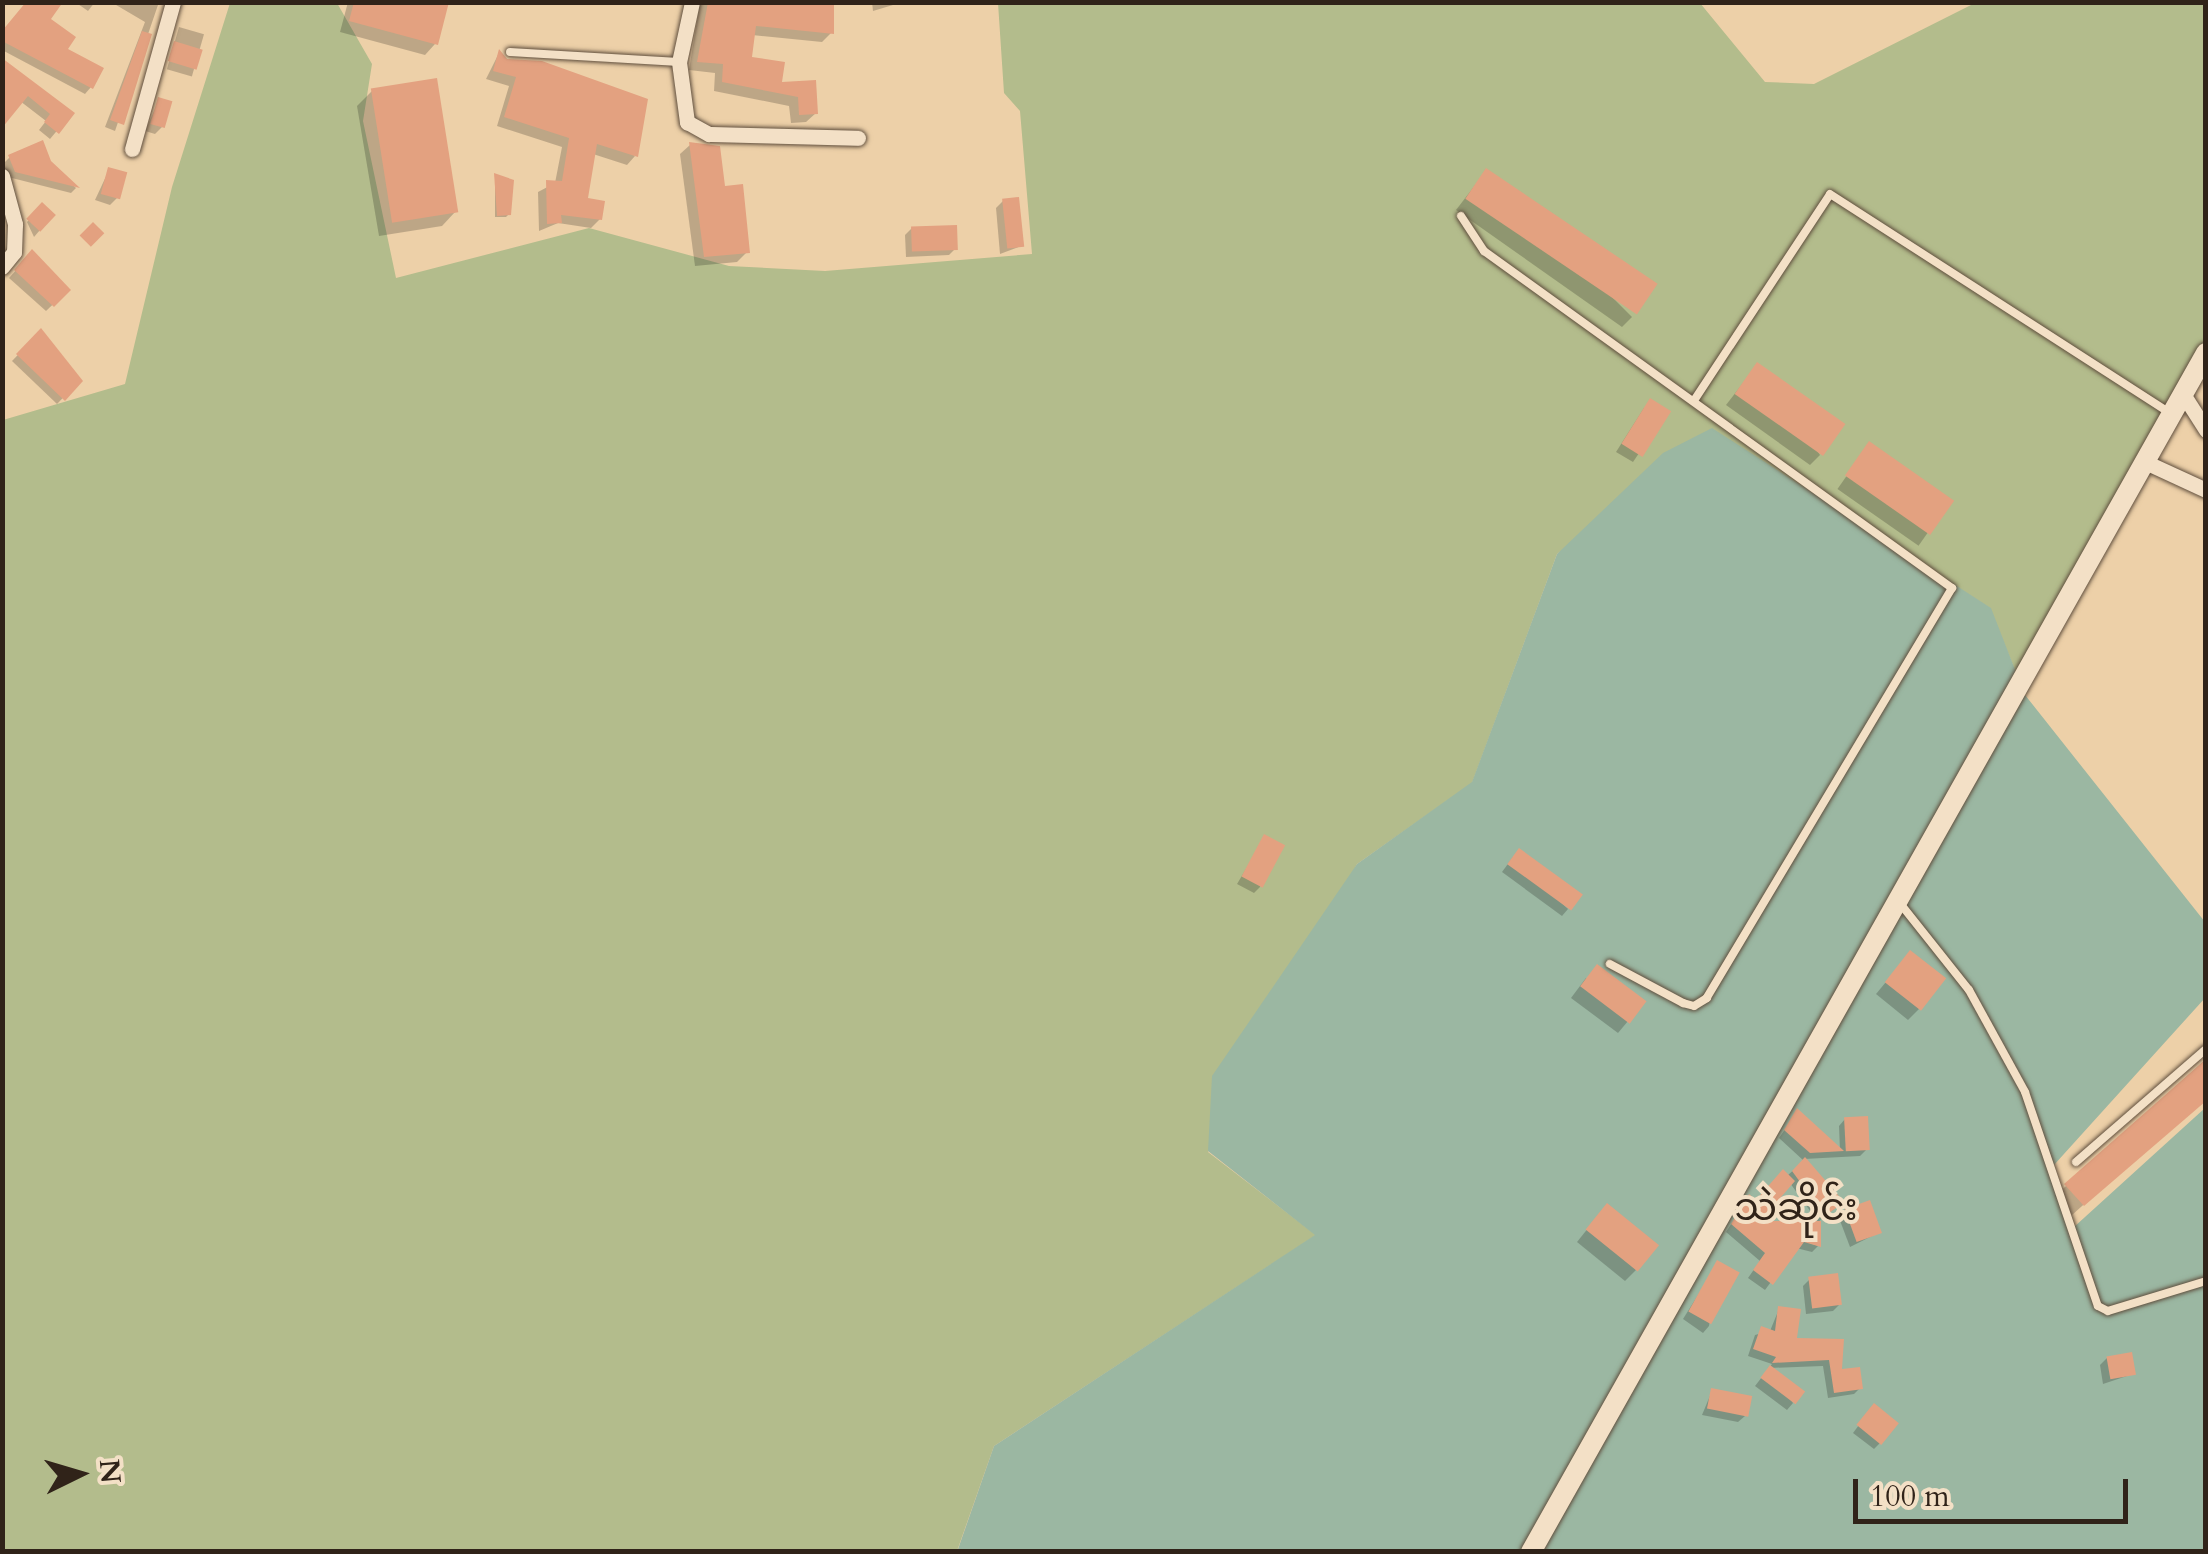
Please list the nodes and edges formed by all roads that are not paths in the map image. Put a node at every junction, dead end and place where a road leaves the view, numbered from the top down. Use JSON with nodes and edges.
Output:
{"nodes":[{"id":1,"x":173,"y":2,"type":"edge"},
{"id":2,"x":692,"y":2,"type":"edge"},
{"id":3,"x":510,"y":52,"type":"dead end"},
{"id":4,"x":678,"y":62,"type":"junction"},
{"id":5,"x":858,"y":138,"type":"dead end"},
{"id":6,"x":132,"y":149,"type":"dead end"},
{"id":7,"x":2,"y":176,"type":"edge"},
{"id":8,"x":1460,"y":216,"type":"dead end"},
{"id":9,"x":2,"y":267,"type":"edge"},
{"id":10,"x":2206,"y":353,"type":"edge"},
{"id":11,"x":2182,"y":394,"type":"junction"},
{"id":12,"x":1694,"y":399,"type":"junction"},
{"id":13,"x":2172,"y":414,"type":"junction"},
{"id":14,"x":2206,"y":430,"type":"edge"},
{"id":15,"x":2144,"y":460,"type":"junction"},
{"id":16,"x":2206,"y":490,"type":"edge"},
{"id":17,"x":1899,"y":902,"type":"junction"},
{"id":18,"x":1610,"y":964,"type":"dead end"},
{"id":19,"x":2206,"y":1049,"type":"edge"},
{"id":20,"x":2076,"y":1162,"type":"dead end"},
{"id":21,"x":2206,"y":1281,"type":"edge"},
{"id":22,"x":1530,"y":1552,"type":"edge"}],
"edges":[{"from":1,"to":6,"type":"street"},
{"from":2,"to":4,"type":"street"},
{"from":3,"to":4,"type":"lane"},
{"from":4,"to":5,"type":"street"},
{"from":7,"to":9,"type":"street"},
{"from":8,"to":12,"type":"lane"},
{"from":10,"to":11,"type":"street"},
{"from":11,"to":13,"type":"street"},
{"from":11,"to":14,"type":"street"},
{"from":12,"to":13,"type":"lane"},
{"from":12,"to":18,"type":"lane"},
{"from":13,"to":15,"type":"street"},
{"from":15,"to":16,"type":"street"},
{"from":15,"to":17,"type":"street"},
{"from":17,"to":21,"type":"lane"},
{"from":17,"to":22,"type":"street"},
{"from":19,"to":20,"type":"lane"}]}
